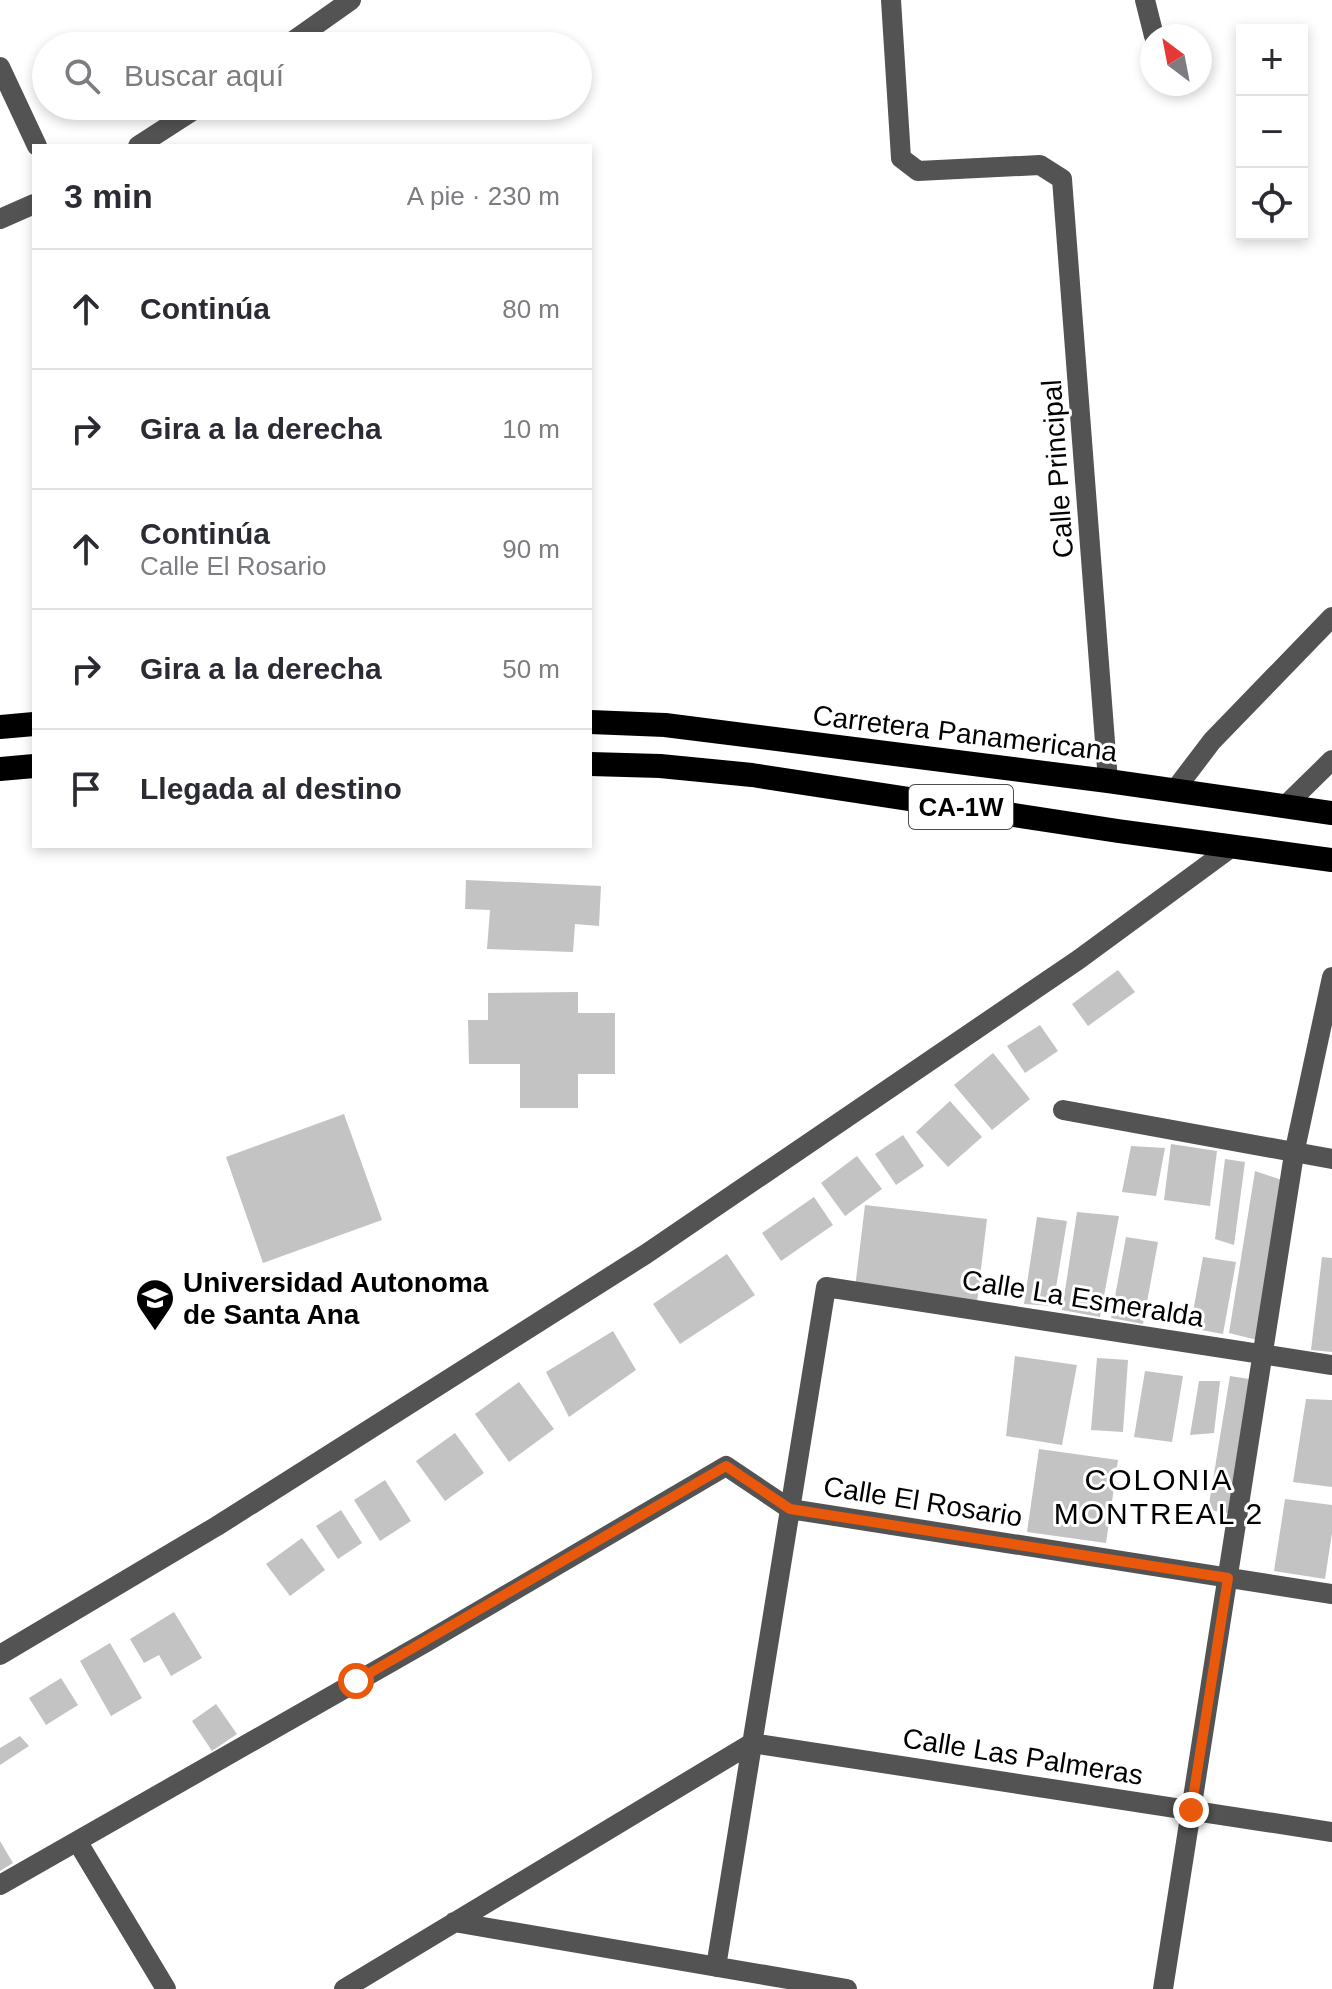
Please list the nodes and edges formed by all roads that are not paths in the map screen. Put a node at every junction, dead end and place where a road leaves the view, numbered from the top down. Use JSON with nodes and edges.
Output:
{"nodes":[{"id":1,"x":351,"y":0,"type":"edge"},
{"id":2,"x":891,"y":0,"type":"edge"},
{"id":3,"x":1145,"y":0,"type":"edge"},
{"id":4,"x":1151,"y":24,"type":"edge"},
{"id":5,"x":306,"y":32,"type":"edge"},
{"id":6,"x":0,"y":67,"type":"edge"},
{"id":7,"x":178,"y":120,"type":"edge"},
{"id":8,"x":36,"y":144,"type":"edge"},
{"id":9,"x":141,"y":144,"type":"edge"},
{"id":10,"x":32,"y":205,"type":"edge"},
{"id":11,"x":0,"y":219,"type":"edge"},
{"id":12,"x":1332,"y":617,"type":"edge"},
{"id":13,"x":592,"y":722,"type":"edge"},
{"id":14,"x":32,"y":724,"type":"edge"},
{"id":15,"x":0,"y":727,"type":"edge"},
{"id":16,"x":1332,"y":760,"type":"edge"},
{"id":17,"x":592,"y":764,"type":"edge"},
{"id":18,"x":32,"y":766,"type":"edge"},
{"id":19,"x":0,"y":769,"type":"edge"},
{"id":20,"x":1108,"y":781,"type":"junction"},
{"id":21,"x":1174,"y":791,"type":"junction"},
{"id":22,"x":1284,"y":807,"type":"junction"},
{"id":23,"x":1332,"y":813,"type":"edge"},
{"id":24,"x":1232,"y":847,"type":"junction"},
{"id":25,"x":1332,"y":860,"type":"edge"},
{"id":26,"x":1332,"y":977,"type":"edge"},
{"id":27,"x":1063,"y":1110,"type":"dead end"},
{"id":28,"x":1294,"y":1154,"type":"junction"},
{"id":29,"x":1332,"y":1159,"type":"edge"},
{"id":30,"x":1263,"y":1354,"type":"junction"},
{"id":31,"x":1332,"y":1365,"type":"edge"},
{"id":32,"x":790,"y":1509,"type":"junction"},
{"id":33,"x":1228,"y":1578,"type":"junction"},
{"id":34,"x":1332,"y":1594,"type":"edge"},
{"id":35,"x":0,"y":1655,"type":"edge"},
{"id":36,"x":752,"y":1743,"type":"junction"},
{"id":37,"x":1191,"y":1810,"type":"junction"},
{"id":38,"x":1332,"y":1832,"type":"edge"},
{"id":39,"x":77,"y":1841,"type":"junction"},
{"id":40,"x":0,"y":1885,"type":"edge"},
{"id":41,"x":454,"y":1922,"type":"junction"},
{"id":42,"x":716,"y":1967,"type":"junction"},
{"id":43,"x":166,"y":1989,"type":"edge"},
{"id":44,"x":344,"y":1989,"type":"edge"},
{"id":45,"x":847,"y":1989,"type":"edge"},
{"id":46,"x":1163,"y":1989,"type":"edge"}],
"edges":[{"from":1,"to":5,"type":"street"},
{"from":2,"to":20,"type":"street","name":"Calle Principal"},
{"from":3,"to":4,"type":"street"},
{"from":6,"to":8,"type":"street"},
{"from":7,"to":9,"type":"street"},
{"from":10,"to":11,"type":"street"},
{"from":12,"to":21,"type":"street"},
{"from":13,"to":20,"type":"highway","name":"Carretera Panamericana","number":"CA-1W"},
{"from":14,"to":15,"type":"highway"},
{"from":16,"to":22,"type":"street"},
{"from":17,"to":24,"type":"highway","number":"CA-1W"},
{"from":18,"to":19,"type":"highway"},
{"from":20,"to":21,"type":"highway","name":"Carretera Panamericana","number":"CA-1W"},
{"from":21,"to":22,"type":"highway","name":"Carretera Panamericana","number":"CA-1W"},
{"from":22,"to":23,"type":"highway","name":"Carretera Panamericana","number":"CA-1W"},
{"from":24,"to":25,"type":"highway","number":"CA-1W"},
{"from":24,"to":35,"type":"street"},
{"from":26,"to":28,"type":"street"},
{"from":27,"to":28,"type":"street"},
{"from":28,"to":29,"type":"street"},
{"from":28,"to":30,"type":"street"},
{"from":30,"to":31,"type":"street","name":"Calle La Esmeralda"},
{"from":30,"to":32,"type":"street","name":"Calle La Esmeralda"},
{"from":30,"to":33,"type":"street"},
{"from":32,"to":33,"type":"street","name":"Calle El Rosario"},
{"from":32,"to":36,"type":"street"},
{"from":32,"to":39,"type":"street"},
{"from":33,"to":34,"type":"street","name":"Calle El Rosario"},
{"from":33,"to":37,"type":"street"},
{"from":36,"to":37,"type":"street","name":"Calle Las Palmeras"},
{"from":36,"to":41,"type":"street"},
{"from":36,"to":42,"type":"street"},
{"from":37,"to":38,"type":"street","name":"Calle Las Palmeras"},
{"from":37,"to":46,"type":"street"},
{"from":39,"to":40,"type":"street"},
{"from":39,"to":43,"type":"street"},
{"from":41,"to":42,"type":"street"},
{"from":41,"to":44,"type":"street"},
{"from":42,"to":45,"type":"street"}]}
